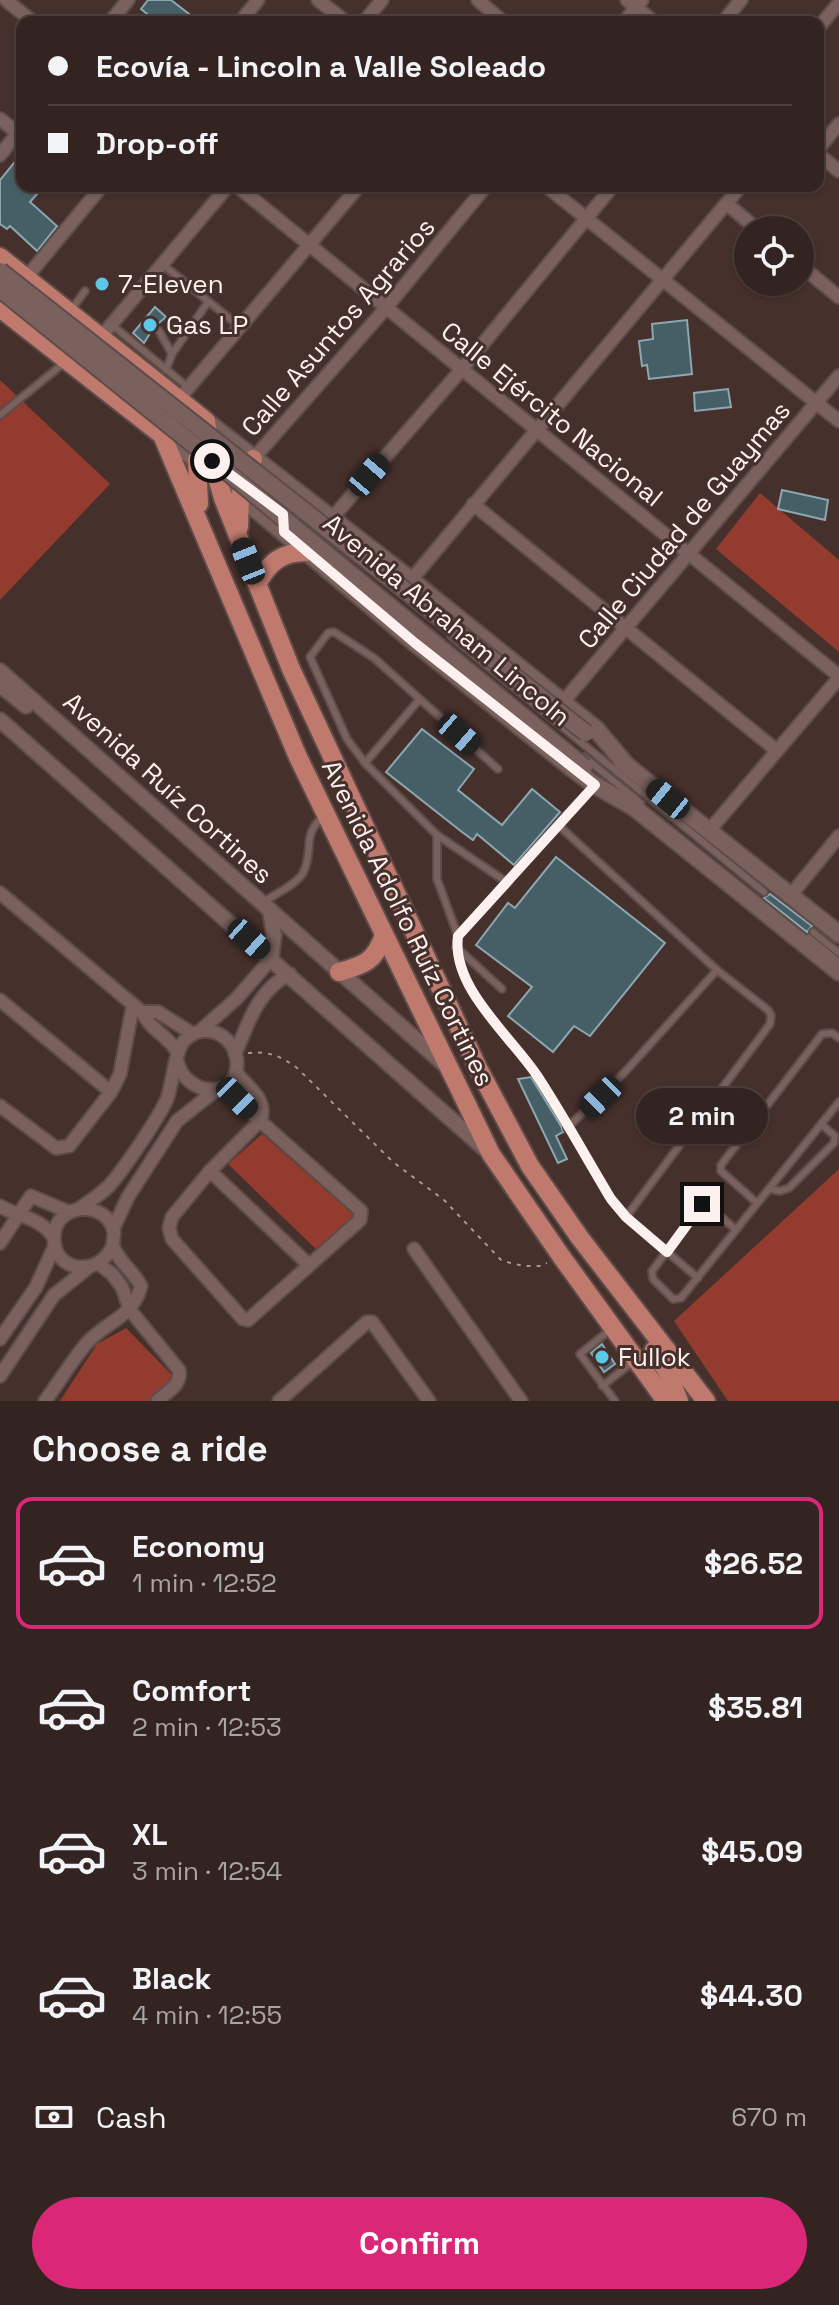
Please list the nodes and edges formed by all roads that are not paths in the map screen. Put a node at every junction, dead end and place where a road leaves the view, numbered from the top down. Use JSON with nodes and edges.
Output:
{"nodes":[{"id":1,"x":6,"y":0,"type":"edge"},
{"id":2,"x":128,"y":0,"type":"edge"},
{"id":3,"x":258,"y":0,"type":"edge"},
{"id":4,"x":318,"y":0,"type":"edge"},
{"id":5,"x":382,"y":0,"type":"edge"},
{"id":6,"x":478,"y":0,"type":"edge"},
{"id":7,"x":741,"y":0,"type":"edge"},
{"id":8,"x":839,"y":1,"type":"edge"},
{"id":9,"x":26,"y":16,"type":"edge"},
{"id":10,"x":115,"y":16,"type":"edge"},
{"id":11,"x":245,"y":16,"type":"edge"},
{"id":12,"x":338,"y":16,"type":"edge"},
{"id":13,"x":369,"y":16,"type":"edge"},
{"id":14,"x":496,"y":16,"type":"edge"},
{"id":15,"x":728,"y":16,"type":"edge"},
{"id":16,"x":824,"y":20,"type":"edge"},
{"id":17,"x":839,"y":124,"type":"edge"},
{"id":18,"x":16,"y":136,"type":"edge"},
{"id":19,"x":824,"y":143,"type":"edge"},
{"id":20,"x":0,"y":155,"type":"edge"},
{"id":21,"x":824,"y":157,"type":"edge"},
{"id":22,"x":839,"y":171,"type":"edge"},
{"id":23,"x":97,"y":192,"type":"edge"},
{"id":24,"x":223,"y":192,"type":"edge"},
{"id":25,"x":244,"y":192,"type":"edge"},
{"id":26,"x":354,"y":192,"type":"edge"},
{"id":27,"x":481,"y":192,"type":"edge"},
{"id":28,"x":554,"y":192,"type":"edge"},
{"id":29,"x":608,"y":192,"type":"edge"},
{"id":30,"x":736,"y":192,"type":"edge"},
{"id":31,"x":727,"y":204,"type":"junction"},
{"id":32,"x":741,"y":216,"type":"edge"},
{"id":33,"x":586,"y":218,"type":"junction"},
{"id":34,"x":308,"y":245,"type":"junction"},
{"id":35,"x":0,"y":257,"type":"edge"},
{"id":36,"x":162,"y":264,"type":"junction"},
{"id":37,"x":0,"y":271,"type":"edge"},
{"id":38,"x":814,"y":276,"type":"edge"},
{"id":39,"x":26,"y":278,"type":"junction"},
{"id":40,"x":664,"y":280,"type":"junction"},
{"id":41,"x":85,"y":291,"type":"dead end"},
{"id":42,"x":839,"y":297,"type":"edge"},
{"id":43,"x":5,"y":301,"type":"edge"},
{"id":44,"x":208,"y":302,"type":"junction"},
{"id":45,"x":386,"y":308,"type":"junction"},
{"id":46,"x":70,"y":312,"type":"junction"},
{"id":47,"x":239,"y":326,"type":"junction"},
{"id":48,"x":106,"y":331,"type":"junction"},
{"id":49,"x":159,"y":331,"type":"dead end"},
{"id":50,"x":172,"y":354,"type":"junction"},
{"id":51,"x":67,"y":361,"type":"junction"},
{"id":52,"x":462,"y":369,"type":"junction"},
{"id":53,"x":166,"y":370,"type":"junction"},
{"id":54,"x":839,"y":376,"type":"edge"},
{"id":55,"x":184,"y":394,"type":"junction"},
{"id":56,"x":816,"y":402,"type":"junction"},
{"id":57,"x":0,"y":415,"type":"edge"},
{"id":58,"x":839,"y":421,"type":"edge"},
{"id":59,"x":537,"y":431,"type":"junction"},
{"id":60,"x":162,"y":435,"type":"junction"},
{"id":61,"x":208,"y":447,"type":"junction"},
{"id":62,"x":246,"y":478,"type":"junction"},
{"id":63,"x":306,"y":500,"type":"junction"},
{"id":64,"x":473,"y":504,"type":"junction"},
{"id":65,"x":285,"y":510,"type":"junction"},
{"id":66,"x":332,"y":518,"type":"junction"},
{"id":67,"x":202,"y":530,"type":"junction"},
{"id":68,"x":284,"y":532,"type":"junction"},
{"id":69,"x":239,"y":538,"type":"junction"},
{"id":70,"x":306,"y":552,"type":"junction"},
{"id":71,"x":688,"y":554,"type":"junction"},
{"id":72,"x":411,"y":580,"type":"junction"},
{"id":73,"x":257,"y":584,"type":"junction"},
{"id":74,"x":626,"y":629,"type":"junction"},
{"id":75,"x":0,"y":671,"type":"edge"},
{"id":76,"x":839,"y":677,"type":"edge"},
{"id":77,"x":0,"y":685,"type":"edge"},
{"id":78,"x":419,"y":700,"type":"junction"},
{"id":79,"x":563,"y":702,"type":"junction"},
{"id":80,"x":0,"y":720,"type":"edge"},
{"id":81,"x":776,"y":750,"type":"junction"},
{"id":82,"x":365,"y":763,"type":"junction"},
{"id":83,"x":628,"y":767,"type":"junction"},
{"id":84,"x":498,"y":769,"type":"dead end"},
{"id":85,"x":118,"y":776,"type":"junction"},
{"id":86,"x":595,"y":785,"type":"junction"},
{"id":87,"x":637,"y":809,"type":"junction"},
{"id":88,"x":327,"y":814,"type":"junction"},
{"id":89,"x":558,"y":825,"type":"junction"},
{"id":90,"x":708,"y":832,"type":"junction"},
{"id":91,"x":437,"y":835,"type":"junction"},
{"id":92,"x":839,"y":836,"type":"edge"},
{"id":93,"x":508,"y":883,"type":"junction"},
{"id":94,"x":0,"y":893,"type":"edge"},
{"id":95,"x":761,"y":895,"type":"dead end"},
{"id":96,"x":790,"y":896,"type":"junction"},
{"id":97,"x":266,"y":906,"type":"junction"},
{"id":98,"x":403,"y":906,"type":"junction"},
{"id":99,"x":839,"y":934,"type":"edge"},
{"id":100,"x":384,"y":935,"type":"junction"},
{"id":101,"x":458,"y":936,"type":"junction"},
{"id":102,"x":456,"y":947,"type":"junction"},
{"id":103,"x":839,"y":953,"type":"edge"},
{"id":104,"x":271,"y":959,"type":"junction"},
{"id":105,"x":839,"y":962,"type":"edge"},
{"id":106,"x":717,"y":970,"type":"junction"},
{"id":107,"x":339,"y":972,"type":"junction"},
{"id":108,"x":839,"y":972,"type":"edge"},
{"id":109,"x":290,"y":974,"type":"junction"},
{"id":110,"x":270,"y":987,"type":"junction"},
{"id":111,"x":502,"y":989,"type":"dead end"},
{"id":112,"x":0,"y":1000,"type":"edge"},
{"id":113,"x":137,"y":1008,"type":"junction"},
{"id":114,"x":196,"y":1033,"type":"junction"},
{"id":115,"x":839,"y":1038,"type":"edge"},
{"id":116,"x":235,"y":1054,"type":"junction"},
{"id":117,"x":178,"y":1056,"type":"junction"},
{"id":118,"x":236,"y":1072,"type":"junction"},
{"id":119,"x":453,"y":1073,"type":"junction"},
{"id":120,"x":220,"y":1088,"type":"junction"},
{"id":121,"x":111,"y":1092,"type":"junction"},
{"id":122,"x":493,"y":1097,"type":"junction"},
{"id":123,"x":839,"y":1102,"type":"edge"},
{"id":124,"x":0,"y":1106,"type":"edge"},
{"id":125,"x":260,"y":1121,"type":"junction"},
{"id":126,"x":821,"y":1124,"type":"junction"},
{"id":127,"x":567,"y":1128,"type":"junction"},
{"id":128,"x":491,"y":1154,"type":"junction"},
{"id":129,"x":210,"y":1171,"type":"junction"},
{"id":130,"x":770,"y":1189,"type":"junction"},
{"id":131,"x":757,"y":1203,"type":"junction"},
{"id":132,"x":0,"y":1206,"type":"edge"},
{"id":133,"x":74,"y":1210,"type":"junction"},
{"id":134,"x":17,"y":1216,"type":"junction"},
{"id":135,"x":626,"y":1217,"type":"junction"},
{"id":136,"x":113,"y":1229,"type":"junction"},
{"id":137,"x":735,"y":1229,"type":"junction"},
{"id":138,"x":55,"y":1241,"type":"junction"},
{"id":139,"x":0,"y":1243,"type":"edge"},
{"id":140,"x":113,"y":1245,"type":"junction"},
{"id":141,"x":414,"y":1249,"type":"dead end"},
{"id":142,"x":667,"y":1252,"type":"junction"},
{"id":143,"x":599,"y":1262,"type":"junction"},
{"id":144,"x":309,"y":1265,"type":"junction"},
{"id":145,"x":94,"y":1266,"type":"junction"},
{"id":146,"x":698,"y":1278,"type":"junction"},
{"id":147,"x":130,"y":1310,"type":"junction"},
{"id":148,"x":612,"y":1328,"type":"junction"},
{"id":149,"x":0,"y":1339,"type":"edge"},
{"id":150,"x":636,"y":1359,"type":"junction"},
{"id":151,"x":0,"y":1376,"type":"edge"},
{"id":152,"x":602,"y":1386,"type":"junction"},
{"id":153,"x":659,"y":1398,"type":"edge"},
{"id":154,"x":519,"y":1400,"type":"edge"},
{"id":155,"x":45,"y":1401,"type":"edge"},
{"id":156,"x":157,"y":1401,"type":"edge"},
{"id":157,"x":279,"y":1401,"type":"edge"},
{"id":158,"x":429,"y":1401,"type":"edge"},
{"id":159,"x":615,"y":1401,"type":"edge"},
{"id":160,"x":679,"y":1401,"type":"edge"},
{"id":161,"x":706,"y":1401,"type":"edge"}],
"edges":[{"from":1,"to":9,"type":"street"},
{"from":2,"to":10,"type":"street"},
{"from":3,"to":11,"type":"street"},
{"from":4,"to":12,"type":"street"},
{"from":5,"to":13,"type":"street"},
{"from":6,"to":14,"type":"street"},
{"from":7,"to":15,"type":"street"},
{"from":8,"to":16,"type":"street"},
{"from":17,"to":19,"type":"street"},
{"from":18,"to":20,"type":"street"},
{"from":21,"to":22,"type":"street"},
{"from":23,"to":39,"type":"street"},
{"from":24,"to":36,"type":"street"},
{"from":25,"to":34,"type":"street","name":"Calle Ejército Nacional"},
{"from":26,"to":34,"type":"street"},
{"from":27,"to":45,"type":"street","name":"Calle Asuntos Agrarios"},
{"from":28,"to":33,"type":"street"},
{"from":29,"to":33,"type":"street"},
{"from":30,"to":31,"type":"street"},
{"from":31,"to":32,"type":"street"},
{"from":31,"to":40,"type":"street"},
{"from":33,"to":40,"type":"street"},
{"from":33,"to":52,"type":"street"},
{"from":34,"to":45,"type":"street","name":"Calle Ejército Nacional"},
{"from":34,"to":47,"type":"street"},
{"from":35,"to":39,"type":"main road","name":"Avenida Abraham Lincoln"},
{"from":36,"to":44,"type":"lane"},
{"from":36,"to":48,"type":"street"},
{"from":37,"to":83,"type":"main road","bridge":true},
{"from":38,"to":42,"type":"street"},
{"from":39,"to":46,"type":"main road","name":"Avenida Abraham Lincoln"},
{"from":40,"to":56,"type":"street"},
{"from":40,"to":59,"type":"street"},
{"from":41,"to":46,"type":"lane"},
{"from":43,"to":51,"type":"main road","name":"Avenida Abraham Lincoln"},
{"from":43,"to":61,"type":"lane"},
{"from":43,"to":61,"type":"lane"},
{"from":43,"to":87,"type":"main road","name":"Avenida Abraham Lincoln","bridge":true},
{"from":44,"to":47,"type":"lane"},
{"from":44,"to":50,"type":"lane"},
{"from":45,"to":52,"type":"street","name":"Calle Ejército Nacional"},
{"from":45,"to":62,"type":"street","name":"Calle Asuntos Agrarios"},
{"from":46,"to":48,"type":"main road","name":"Avenida Abraham Lincoln"},
{"from":47,"to":55,"type":"street"},
{"from":48,"to":53,"type":"lane"},
{"from":48,"to":55,"type":"main road","name":"Avenida Abraham Lincoln"},
{"from":49,"to":50,"type":"lane"},
{"from":50,"to":53,"type":"lane"},
{"from":51,"to":57,"type":"lane"},
{"from":51,"to":60,"type":"main road","name":"Avenida Abraham Lincoln"},
{"from":52,"to":59,"type":"street","name":"Calle Ejército Nacional"},
{"from":52,"to":66,"type":"street"},
{"from":53,"to":55,"type":"lane"},
{"from":54,"to":56,"type":"street","name":"Calle Ciudad de Guaymas"},
{"from":55,"to":61,"type":"main road","name":"Avenida Abraham Lincoln"},
{"from":56,"to":58,"type":"street"},
{"from":56,"to":71,"type":"street","name":"Calle Ciudad de Guaymas"},
{"from":59,"to":64,"type":"street"},
{"from":59,"to":71,"type":"street","name":"Calle Ejército Nacional"},
{"from":60,"to":61,"type":"main road","name":"Avenida Abraham Lincoln"},
{"from":60,"to":67,"type":"main road","name":"Avenida Adolfo Ruíz Cortines"},
{"from":61,"to":62,"type":"main road","name":"Avenida Abraham Lincoln"},
{"from":61,"to":62,"type":"main road","name":"Avenida Abraham Lincoln"},
{"from":61,"to":67,"type":"main road"},
{"from":61,"to":69,"type":"main road","name":"Avenida Adolfo Ruíz Cortines"},
{"from":62,"to":63,"type":"main road","name":"Avenida Abraham Lincoln"},
{"from":62,"to":65,"type":"lane"},
{"from":62,"to":68,"type":"main road","name":"Avenida Abraham Lincoln"},
{"from":62,"to":69,"type":"main road"},
{"from":63,"to":65,"type":"main road"},
{"from":63,"to":66,"type":"main road","name":"Avenida Abraham Lincoln"},
{"from":64,"to":72,"type":"street"},
{"from":64,"to":74,"type":"street"},
{"from":65,"to":68,"type":"main road"},
{"from":65,"to":95,"type":"lane"},
{"from":66,"to":72,"type":"main road","name":"Avenida Abraham Lincoln"},
{"from":67,"to":88,"type":"main road","name":"Avenida Adolfo Ruíz Cortines"},
{"from":68,"to":70,"type":"main road","name":"Avenida Abraham Lincoln"},
{"from":69,"to":73,"type":"main road","name":"Avenida Adolfo Ruíz Cortines"},
{"from":70,"to":73,"type":"main road"},
{"from":70,"to":86,"type":"main road","name":"Avenida Abraham Lincoln"},
{"from":71,"to":74,"type":"street","name":"Calle Ciudad de Guaymas"},
{"from":71,"to":76,"type":"street","name":"Calle Ejército Nacional"},
{"from":72,"to":79,"type":"main road","name":"Avenida Abraham Lincoln"},
{"from":73,"to":98,"type":"main road","name":"Avenida Adolfo Ruíz Cortines"},
{"from":74,"to":79,"type":"street","name":"Calle Ciudad de Guaymas"},
{"from":74,"to":81,"type":"street"},
{"from":75,"to":85,"type":"street","name":"Avenida Ruíz Cortines"},
{"from":76,"to":81,"type":"street"},
{"from":77,"to":85,"type":"street"},
{"from":78,"to":82,"type":"lane"},
{"from":78,"to":82,"type":"lane"},
{"from":78,"to":84,"type":"lane"},
{"from":79,"to":83,"type":"main road","name":"Avenida Abraham Lincoln"},
{"from":80,"to":104,"type":"street"},
{"from":81,"to":90,"type":"street"},
{"from":82,"to":91,"type":"lane"},
{"from":83,"to":90,"type":"main road"},
{"from":85,"to":97,"type":"street","name":"Avenida Ruíz Cortines"},
{"from":86,"to":87,"type":"main road","name":"Avenida Abraham Lincoln"},
{"from":86,"to":89,"type":"lane"},
{"from":87,"to":108,"type":"main road","name":"Avenida Abraham Lincoln"},
{"from":88,"to":97,"type":"lane"},
{"from":88,"to":98,"type":"main road"},
{"from":88,"to":100,"type":"main road","name":"Avenida Adolfo Ruíz Cortines"},
{"from":89,"to":93,"type":"lane"},
{"from":89,"to":106,"type":"lane"},
{"from":90,"to":96,"type":"main road"},
{"from":91,"to":93,"type":"lane"},
{"from":91,"to":101,"type":"lane"},
{"from":92,"to":96,"type":"street"},
{"from":93,"to":101,"type":"lane"},
{"from":94,"to":113,"type":"street"},
{"from":96,"to":99,"type":"main road"},
{"from":97,"to":104,"type":"street"},
{"from":97,"to":107,"type":"street","name":"Avenida Ruíz Cortines"},
{"from":98,"to":122,"type":"main road","name":"Avenida Adolfo Ruíz Cortines"},
{"from":100,"to":107,"type":"main road"},
{"from":100,"to":119,"type":"main road","name":"Avenida Adolfo Ruíz Cortines"},
{"from":101,"to":102,"type":"lane"},
{"from":102,"to":111,"type":"lane"},
{"from":102,"to":127,"type":"lane"},
{"from":103,"to":105,"type":"lane"},
{"from":104,"to":109,"type":"street"},
{"from":104,"to":110,"type":"street"},
{"from":104,"to":114,"type":"street"},
{"from":106,"to":127,"type":"lane"},
{"from":106,"to":135,"type":"lane"},
{"from":107,"to":119,"type":"street","name":"Avenida Ruíz Cortines"},
{"from":109,"to":110,"type":"street"},
{"from":109,"to":128,"type":"street"},
{"from":110,"to":116,"type":"street"},
{"from":112,"to":121,"type":"street"},
{"from":113,"to":114,"type":"street"},
{"from":113,"to":117,"type":"street"},
{"from":113,"to":121,"type":"street"},
{"from":114,"to":116,"type":"street"},
{"from":114,"to":117,"type":"street"},
{"from":115,"to":131,"type":"lane"},
{"from":116,"to":118,"type":"street"},
{"from":117,"to":120,"type":"street"},
{"from":117,"to":133,"type":"street"},
{"from":118,"to":120,"type":"street"},
{"from":118,"to":125,"type":"street"},
{"from":119,"to":122,"type":"main road"},
{"from":119,"to":128,"type":"main road","name":"Avenida Adolfo Ruíz Cortines"},
{"from":120,"to":125,"type":"street"},
{"from":120,"to":136,"type":"street"},
{"from":121,"to":124,"type":"street"},
{"from":122,"to":143,"type":"main road","name":"Avenida Adolfo Ruíz Cortines"},
{"from":123,"to":126,"type":"lane"},
{"from":125,"to":129,"type":"street"},
{"from":125,"to":144,"type":"street"},
{"from":126,"to":130,"type":"lane"},
{"from":126,"to":130,"type":"lane"},
{"from":127,"to":135,"type":"lane"},
{"from":128,"to":148,"type":"main road","name":"Avenida Adolfo Ruíz Cortines"},
{"from":129,"to":144,"type":"street"},
{"from":129,"to":144,"type":"street"},
{"from":130,"to":131,"type":"lane"},
{"from":131,"to":137,"type":"lane"},
{"from":132,"to":134,"type":"street"},
{"from":133,"to":134,"type":"street"},
{"from":133,"to":136,"type":"street"},
{"from":133,"to":138,"type":"street"},
{"from":134,"to":138,"type":"street"},
{"from":134,"to":139,"type":"street"},
{"from":135,"to":142,"type":"lane"},
{"from":136,"to":140,"type":"street"},
{"from":137,"to":142,"type":"lane"},
{"from":137,"to":146,"type":"lane"},
{"from":138,"to":145,"type":"street"},
{"from":138,"to":149,"type":"street"},
{"from":140,"to":145,"type":"street"},
{"from":140,"to":147,"type":"street"},
{"from":141,"to":154,"type":"street"},
{"from":142,"to":146,"type":"lane"},
{"from":142,"to":146,"type":"lane"},
{"from":143,"to":160,"type":"main road"},
{"from":143,"to":161,"type":"main road","name":"Avenida Adolfo Ruíz Cortines"},
{"from":145,"to":147,"type":"street"},
{"from":145,"to":151,"type":"street"},
{"from":147,"to":155,"type":"street"},
{"from":147,"to":156,"type":"street"},
{"from":148,"to":150,"type":"main road","name":"Avenida Adolfo Ruíz Cortines"},
{"from":148,"to":152,"type":"lane"},
{"from":150,"to":152,"type":"lane"},
{"from":150,"to":153,"type":"main road","name":"Avenida Adolfo Ruíz Cortines"},
{"from":152,"to":159,"type":"lane"},
{"from":157,"to":158,"type":"street"}]}
